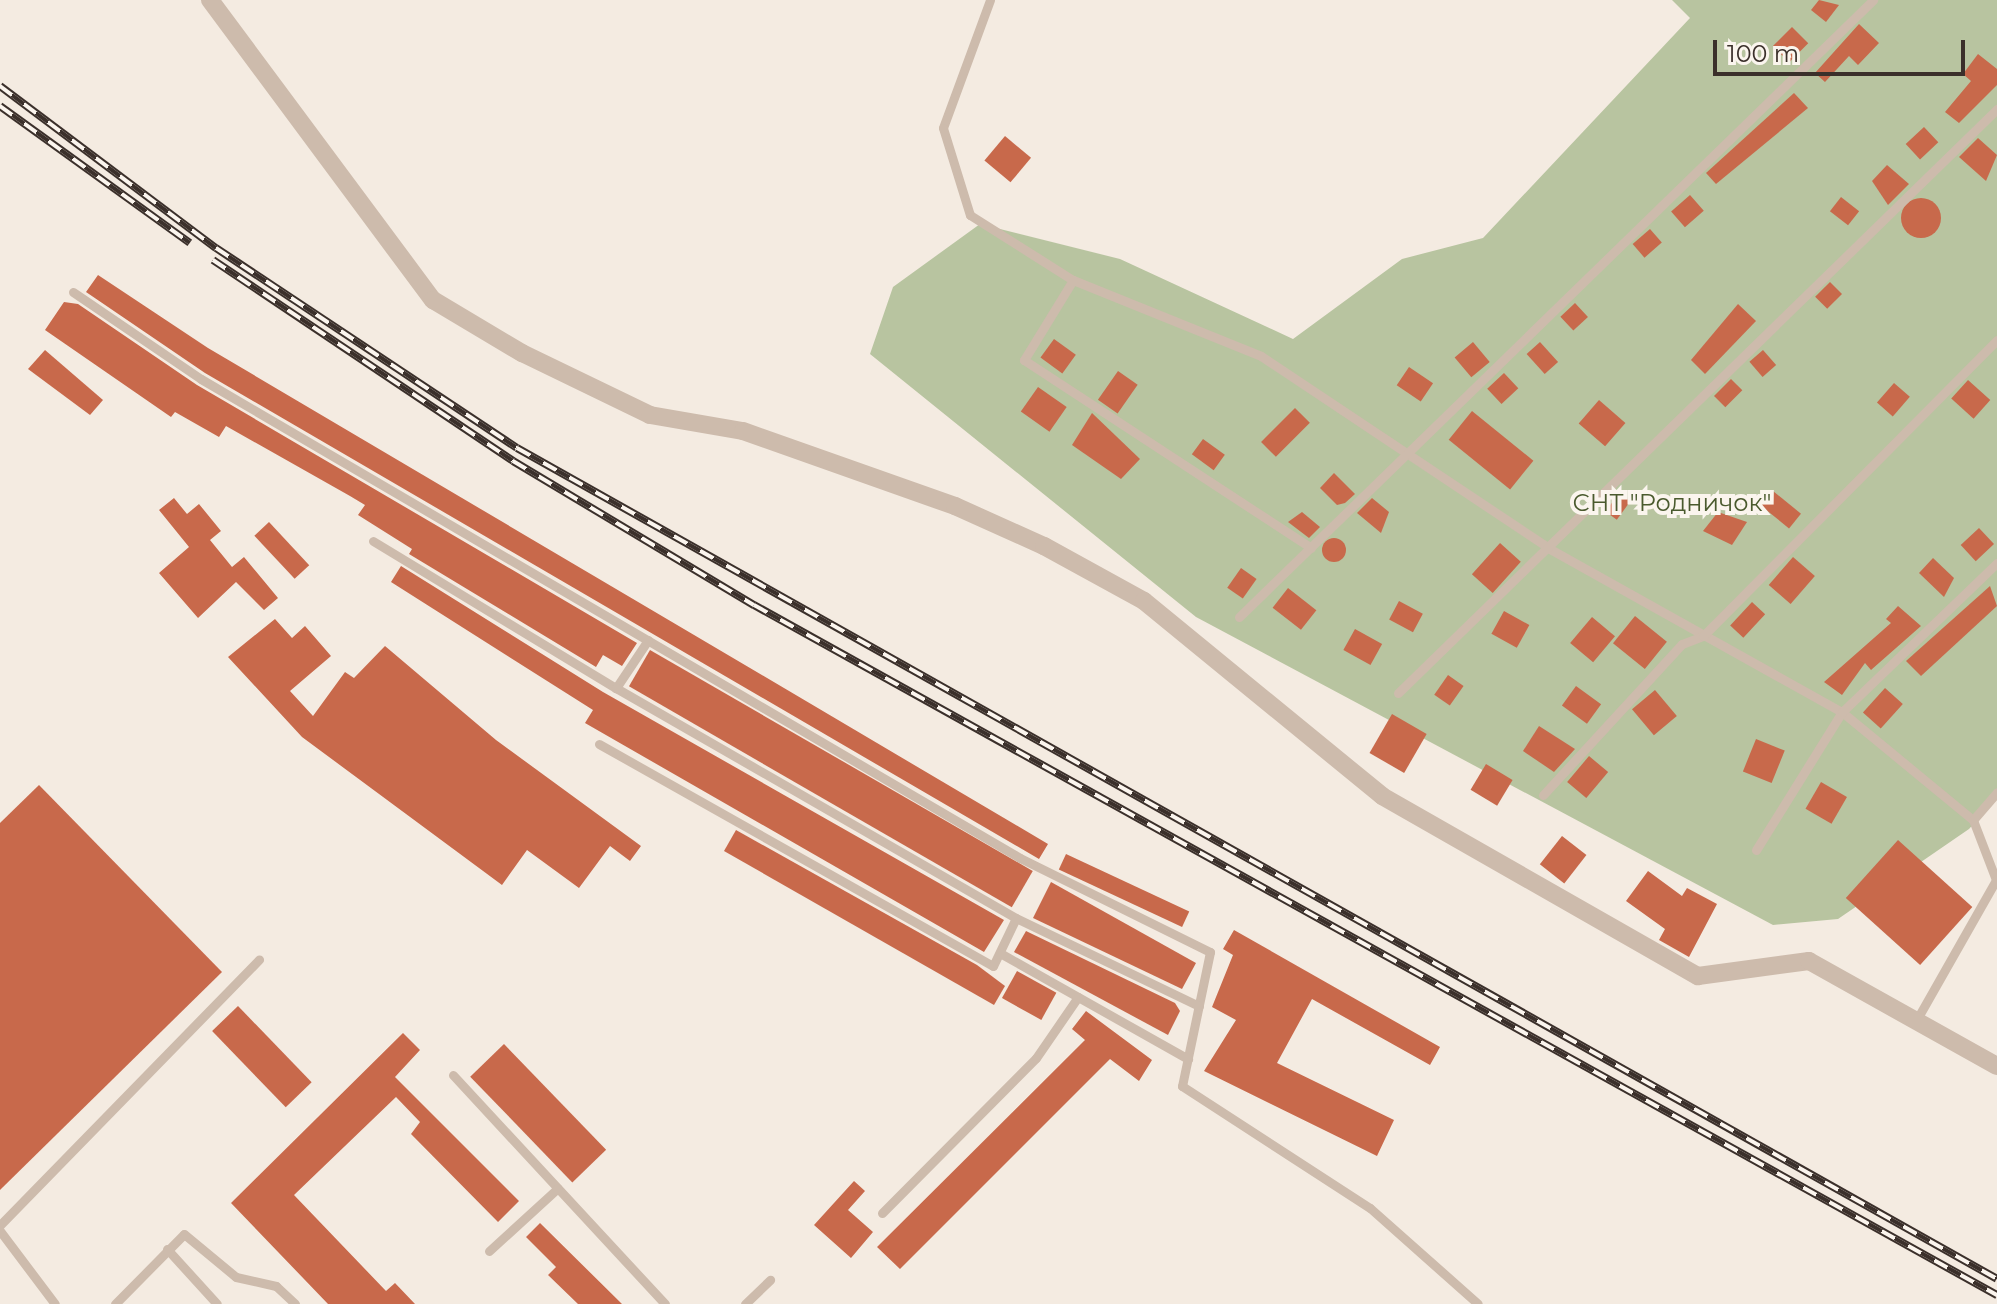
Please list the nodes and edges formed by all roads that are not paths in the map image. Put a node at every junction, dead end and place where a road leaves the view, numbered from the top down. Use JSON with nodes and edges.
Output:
{"nodes":[{"id":1,"x":210,"y":0,"type":"edge"},
{"id":2,"x":990,"y":0,"type":"edge"},
{"id":3,"x":1873,"y":0,"type":"edge"},
{"id":4,"x":1997,"y":109,"type":"edge"},
{"id":5,"x":1073,"y":280,"type":"junction"},
{"id":6,"x":73,"y":292,"type":"dead end"},
{"id":7,"x":1997,"y":340,"type":"edge"},
{"id":8,"x":1405,"y":456,"type":"junction"},
{"id":9,"x":373,"y":541,"type":"dead end"},
{"id":10,"x":1311,"y":548,"type":"junction"},
{"id":11,"x":1550,"y":549,"type":"junction"},
{"id":12,"x":1997,"y":563,"type":"edge"},
{"id":13,"x":1239,"y":617,"type":"dead end"},
{"id":14,"x":1703,"y":636,"type":"junction"},
{"id":15,"x":648,"y":640,"type":"junction"},
{"id":16,"x":616,"y":688,"type":"junction"},
{"id":17,"x":1398,"y":693,"type":"dead end"},
{"id":18,"x":1842,"y":712,"type":"junction"},
{"id":19,"x":599,"y":744,"type":"dead end"},
{"id":20,"x":1997,"y":792,"type":"edge"},
{"id":21,"x":1543,"y":795,"type":"dead end"},
{"id":22,"x":1973,"y":820,"type":"junction"},
{"id":23,"x":1756,"y":850,"type":"dead end"},
{"id":24,"x":1016,"y":918,"type":"junction"},
{"id":25,"x":1000,"y":953,"type":"junction"},
{"id":26,"x":259,"y":960,"type":"dead end"},
{"id":27,"x":1078,"y":997,"type":"junction"},
{"id":28,"x":1199,"y":1006,"type":"junction"},
{"id":29,"x":1917,"y":1019,"type":"junction"},
{"id":30,"x":1188,"y":1059,"type":"junction"},
{"id":31,"x":1997,"y":1066,"type":"edge"},
{"id":32,"x":453,"y":1075,"type":"dead end"},
{"id":33,"x":558,"y":1188,"type":"junction"},
{"id":34,"x":882,"y":1213,"type":"dead end"},
{"id":35,"x":0,"y":1228,"type":"edge"},
{"id":36,"x":167,"y":1249,"type":"junction"},
{"id":37,"x":489,"y":1251,"type":"dead end"},
{"id":38,"x":770,"y":1280,"type":"dead end"},
{"id":39,"x":55,"y":1304,"type":"edge"},
{"id":40,"x":115,"y":1304,"type":"edge"},
{"id":41,"x":217,"y":1304,"type":"edge"},
{"id":42,"x":295,"y":1304,"type":"edge"},
{"id":43,"x":665,"y":1304,"type":"edge"},
{"id":44,"x":745,"y":1304,"type":"edge"},
{"id":45,"x":1478,"y":1304,"type":"edge"}],
"edges":[{"from":1,"to":29,"type":"street"},
{"from":2,"to":5,"type":"lane"},
{"from":3,"to":8,"type":"lane"},
{"from":4,"to":11,"type":"lane"},
{"from":5,"to":8,"type":"lane"},
{"from":5,"to":10,"type":"lane"},
{"from":6,"to":15,"type":"lane"},
{"from":7,"to":14,"type":"lane"},
{"from":8,"to":10,"type":"lane"},
{"from":8,"to":11,"type":"lane"},
{"from":9,"to":16,"type":"lane"},
{"from":10,"to":13,"type":"lane"},
{"from":11,"to":14,"type":"lane"},
{"from":11,"to":17,"type":"lane"},
{"from":12,"to":18,"type":"lane"},
{"from":14,"to":18,"type":"lane"},
{"from":14,"to":21,"type":"lane"},
{"from":15,"to":16,"type":"lane"},
{"from":15,"to":28,"type":"lane"},
{"from":16,"to":24,"type":"lane"},
{"from":18,"to":22,"type":"lane"},
{"from":18,"to":23,"type":"lane"},
{"from":19,"to":25,"type":"lane"},
{"from":20,"to":22,"type":"lane"},
{"from":22,"to":29,"type":"lane"},
{"from":24,"to":25,"type":"lane"},
{"from":24,"to":28,"type":"lane"},
{"from":25,"to":27,"type":"lane"},
{"from":26,"to":35,"type":"lane"},
{"from":27,"to":30,"type":"lane"},
{"from":27,"to":34,"type":"lane"},
{"from":28,"to":30,"type":"lane"},
{"from":29,"to":31,"type":"street"},
{"from":30,"to":45,"type":"lane"},
{"from":32,"to":33,"type":"lane"},
{"from":33,"to":37,"type":"lane"},
{"from":33,"to":43,"type":"lane"},
{"from":35,"to":39,"type":"lane"},
{"from":36,"to":40,"type":"lane"},
{"from":36,"to":41,"type":"lane"},
{"from":36,"to":42,"type":"lane"},
{"from":38,"to":44,"type":"lane"}]}
